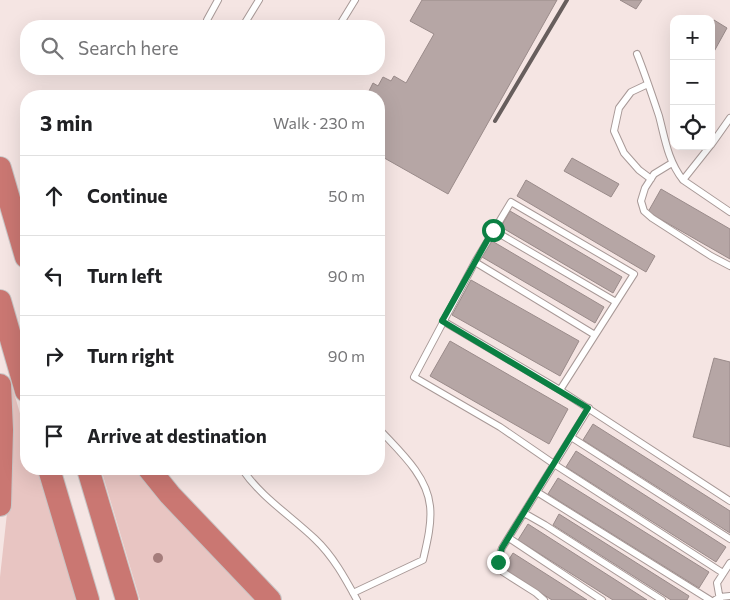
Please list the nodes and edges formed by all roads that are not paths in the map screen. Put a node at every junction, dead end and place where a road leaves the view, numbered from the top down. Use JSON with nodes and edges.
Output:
{"nodes":[{"id":1,"x":218,"y":0,"type":"edge"},
{"id":2,"x":259,"y":0,"type":"edge"},
{"id":3,"x":355,"y":0,"type":"edge"},
{"id":4,"x":207,"y":20,"type":"edge"},
{"id":5,"x":247,"y":20,"type":"edge"},
{"id":6,"x":343,"y":20,"type":"edge"},
{"id":7,"x":637,"y":54,"type":"dead end"},
{"id":8,"x":648,"y":84,"type":"junction"},
{"id":9,"x":730,"y":118,"type":"edge"},
{"id":10,"x":715,"y":140,"type":"edge"},
{"id":11,"x":708,"y":150,"type":"edge"},
{"id":12,"x":672,"y":162,"type":"junction"},
{"id":13,"x":0,"y":168,"type":"edge"},
{"id":14,"x":651,"y":179,"type":"junction"},
{"id":15,"x":683,"y":180,"type":"junction"},
{"id":16,"x":730,"y":212,"type":"edge"},
{"id":17,"x":493,"y":230,"type":"junction"},
{"id":18,"x":20,"y":235,"type":"edge"},
{"id":19,"x":474,"y":262,"type":"junction"},
{"id":20,"x":730,"y":266,"type":"edge"},
{"id":21,"x":0,"y":301,"type":"edge"},
{"id":22,"x":616,"y":302,"type":"junction"},
{"id":23,"x":442,"y":321,"type":"junction"},
{"id":24,"x":595,"y":335,"type":"junction"},
{"id":25,"x":20,"y":370,"type":"edge"},
{"id":26,"x":0,"y":385,"type":"edge"},
{"id":27,"x":560,"y":390,"type":"junction"},
{"id":28,"x":588,"y":408,"type":"junction"},
{"id":29,"x":385,"y":435,"type":"edge"},
{"id":30,"x":571,"y":436,"type":"junction"},
{"id":31,"x":554,"y":464,"type":"junction"},
{"id":32,"x":51,"y":475,"type":"edge"},
{"id":33,"x":90,"y":475,"type":"edge"},
{"id":34,"x":154,"y":475,"type":"edge"},
{"id":35,"x":247,"y":475,"type":"edge"},
{"id":36,"x":537,"y":492,"type":"junction"},
{"id":37,"x":730,"y":501,"type":"edge"},
{"id":38,"x":0,"y":506,"type":"edge"},
{"id":39,"x":524,"y":513,"type":"junction"},
{"id":40,"x":508,"y":538,"type":"junction"},
{"id":41,"x":730,"y":539,"type":"edge"},
{"id":42,"x":730,"y":563,"type":"edge"},
{"id":43,"x":723,"y":573,"type":"junction"},
{"id":44,"x":353,"y":593,"type":"junction"},
{"id":45,"x":730,"y":596,"type":"edge"},
{"id":46,"x":718,"y":599,"type":"edge"},
{"id":47,"x":88,"y":600,"type":"edge"},
{"id":48,"x":127,"y":600,"type":"edge"},
{"id":49,"x":270,"y":600,"type":"edge"},
{"id":50,"x":357,"y":600,"type":"edge"},
{"id":51,"x":544,"y":600,"type":"edge"},
{"id":52,"x":602,"y":600,"type":"edge"},
{"id":53,"x":662,"y":600,"type":"edge"},
{"id":54,"x":710,"y":600,"type":"edge"}],
"edges":[{"from":1,"to":4,"type":"lane"},
{"from":2,"to":5,"type":"lane"},
{"from":3,"to":6,"type":"lane"},
{"from":7,"to":8,"type":"lane"},
{"from":8,"to":12,"type":"lane"},
{"from":8,"to":14,"type":"lane"},
{"from":9,"to":10,"type":"lane"},
{"from":11,"to":15,"type":"lane"},
{"from":12,"to":14,"type":"lane"},
{"from":12,"to":15,"type":"lane"},
{"from":13,"to":18,"type":"highway"},
{"from":14,"to":20,"type":"lane"},
{"from":15,"to":16,"type":"lane"},
{"from":17,"to":19,"type":"lane"},
{"from":17,"to":22,"type":"lane"},
{"from":17,"to":22,"type":"lane"},
{"from":19,"to":23,"type":"lane"},
{"from":19,"to":24,"type":"lane"},
{"from":21,"to":25,"type":"highway"},
{"from":22,"to":24,"type":"lane"},
{"from":23,"to":27,"type":"lane"},
{"from":23,"to":31,"type":"lane"},
{"from":24,"to":27,"type":"lane"},
{"from":26,"to":38,"type":"highway"},
{"from":27,"to":28,"type":"lane"},
{"from":28,"to":30,"type":"lane"},
{"from":28,"to":37,"type":"lane"},
{"from":29,"to":44,"type":"lane"},
{"from":30,"to":31,"type":"lane"},
{"from":30,"to":41,"type":"lane"},
{"from":31,"to":36,"type":"lane"},
{"from":31,"to":43,"type":"lane"},
{"from":32,"to":47,"type":"highway"},
{"from":33,"to":48,"type":"highway"},
{"from":34,"to":49,"type":"highway"},
{"from":35,"to":44,"type":"lane"},
{"from":36,"to":39,"type":"lane"},
{"from":36,"to":54,"type":"lane"},
{"from":39,"to":40,"type":"lane"},
{"from":39,"to":53,"type":"lane"},
{"from":40,"to":51,"type":"lane"},
{"from":40,"to":52,"type":"lane"},
{"from":42,"to":43,"type":"lane"},
{"from":43,"to":46,"type":"lane"},
{"from":44,"to":50,"type":"lane"},
{"from":45,"to":46,"type":"lane"}]}
